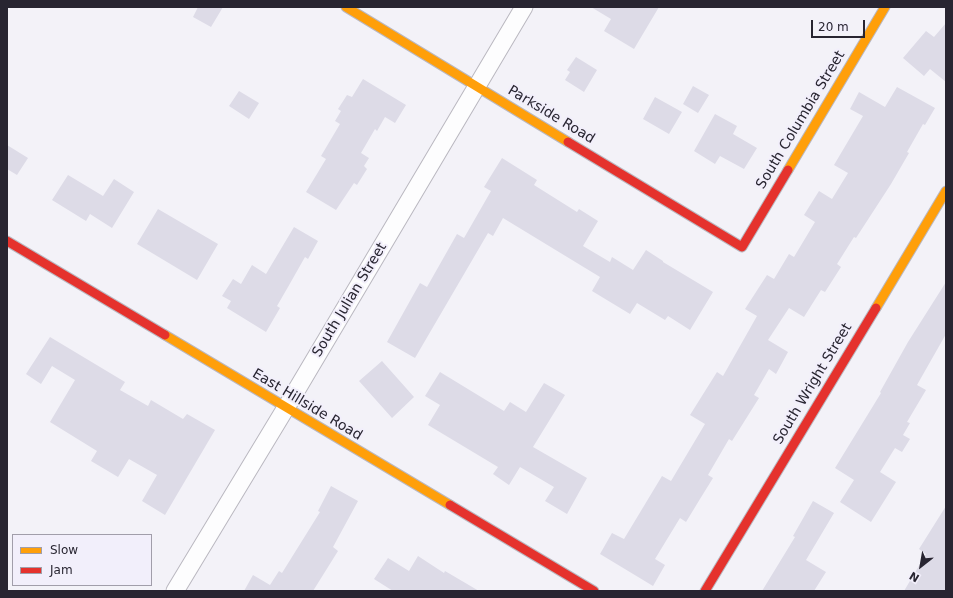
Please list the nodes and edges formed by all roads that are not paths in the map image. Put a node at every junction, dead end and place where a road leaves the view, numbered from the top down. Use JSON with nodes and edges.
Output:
{"nodes":[{"id":1,"x":346,"y":7,"type":"edge"},
{"id":2,"x":524,"y":7,"type":"edge"},
{"id":3,"x":885,"y":7,"type":"edge"},
{"id":4,"x":476,"y":86,"type":"junction"},
{"id":5,"x":946,"y":191,"type":"edge"},
{"id":6,"x":7,"y":242,"type":"edge"},
{"id":7,"x":742,"y":247,"type":"joint"},
{"id":8,"x":286,"y":409,"type":"junction"},
{"id":9,"x":175,"y":591,"type":"edge"},
{"id":10,"x":594,"y":591,"type":"edge"},
{"id":11,"x":705,"y":591,"type":"edge"}],
"edges":[{"from":1,"to":4,"type":"street","name":"Parkside Road"},
{"from":2,"to":4,"type":"street","name":"South Julian Street"},
{"from":3,"to":7,"type":"street","name":"South Columbia Street"},
{"from":4,"to":7,"type":"street","name":"Parkside Road"},
{"from":4,"to":8,"type":"street","name":"South Julian Street"},
{"from":5,"to":11,"type":"street","name":"South Wright Street"},
{"from":6,"to":8,"type":"street","name":"East Hillside Road"},
{"from":8,"to":9,"type":"street","name":"South Julian Street"},
{"from":8,"to":10,"type":"street","name":"East Hillside Road"}]}
